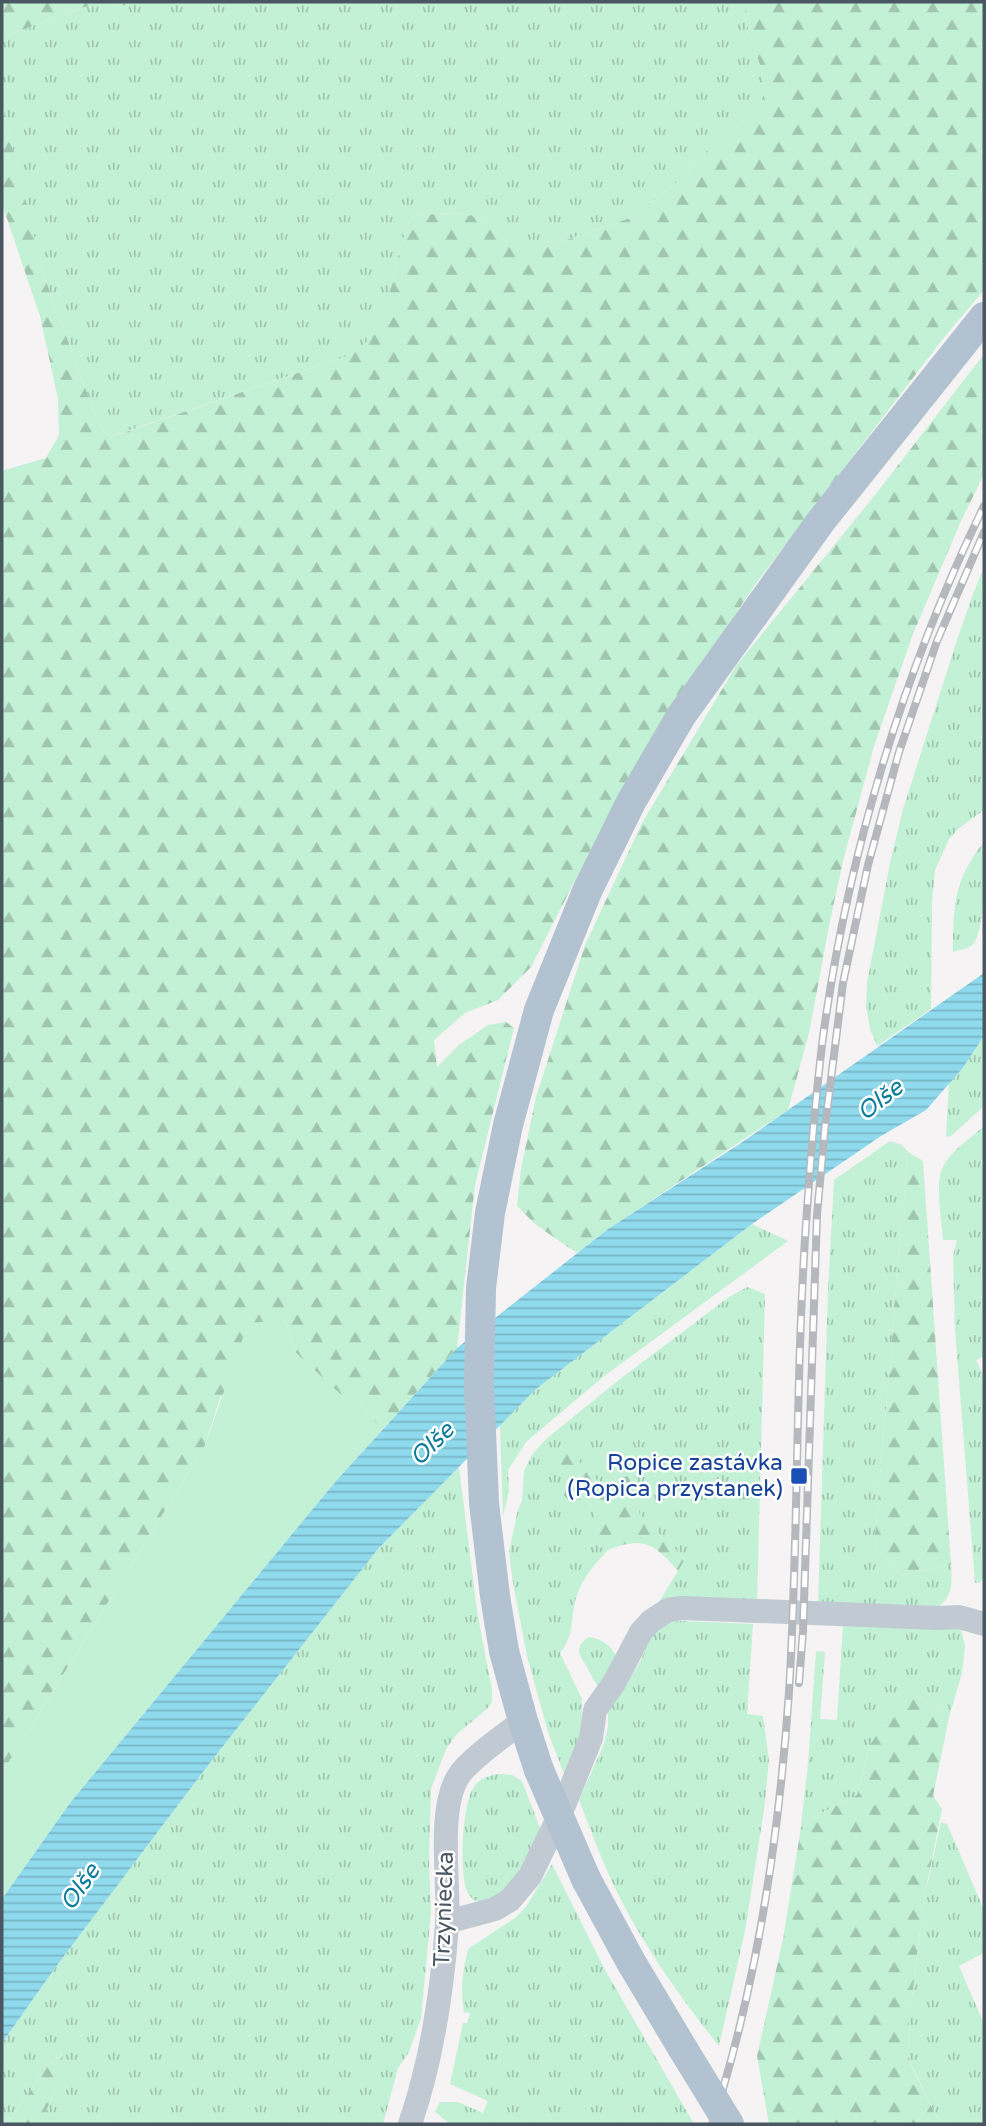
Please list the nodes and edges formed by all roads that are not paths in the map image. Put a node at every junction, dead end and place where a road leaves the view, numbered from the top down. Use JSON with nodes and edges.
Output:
{"nodes":[{"id":1,"x":984,"y":317,"type":"edge"},
{"id":2,"x":984,"y":1624,"type":"edge"},
{"id":3,"x":523,"y":1721,"type":"junction"},
{"id":4,"x":447,"y":1922,"type":"junction"},
{"id":5,"x":725,"y":2120,"type":"edge"},
{"id":6,"x":410,"y":2124,"type":"edge"}],
"edges":[{"from":1,"to":3,"type":"main road"},
{"from":2,"to":4,"type":"street"},
{"from":3,"to":4,"type":"street","name":"Trzyniecka"},
{"from":3,"to":5,"type":"main road","bridge":true},
{"from":4,"to":6,"type":"street","name":"Trzyniecka"}]}
